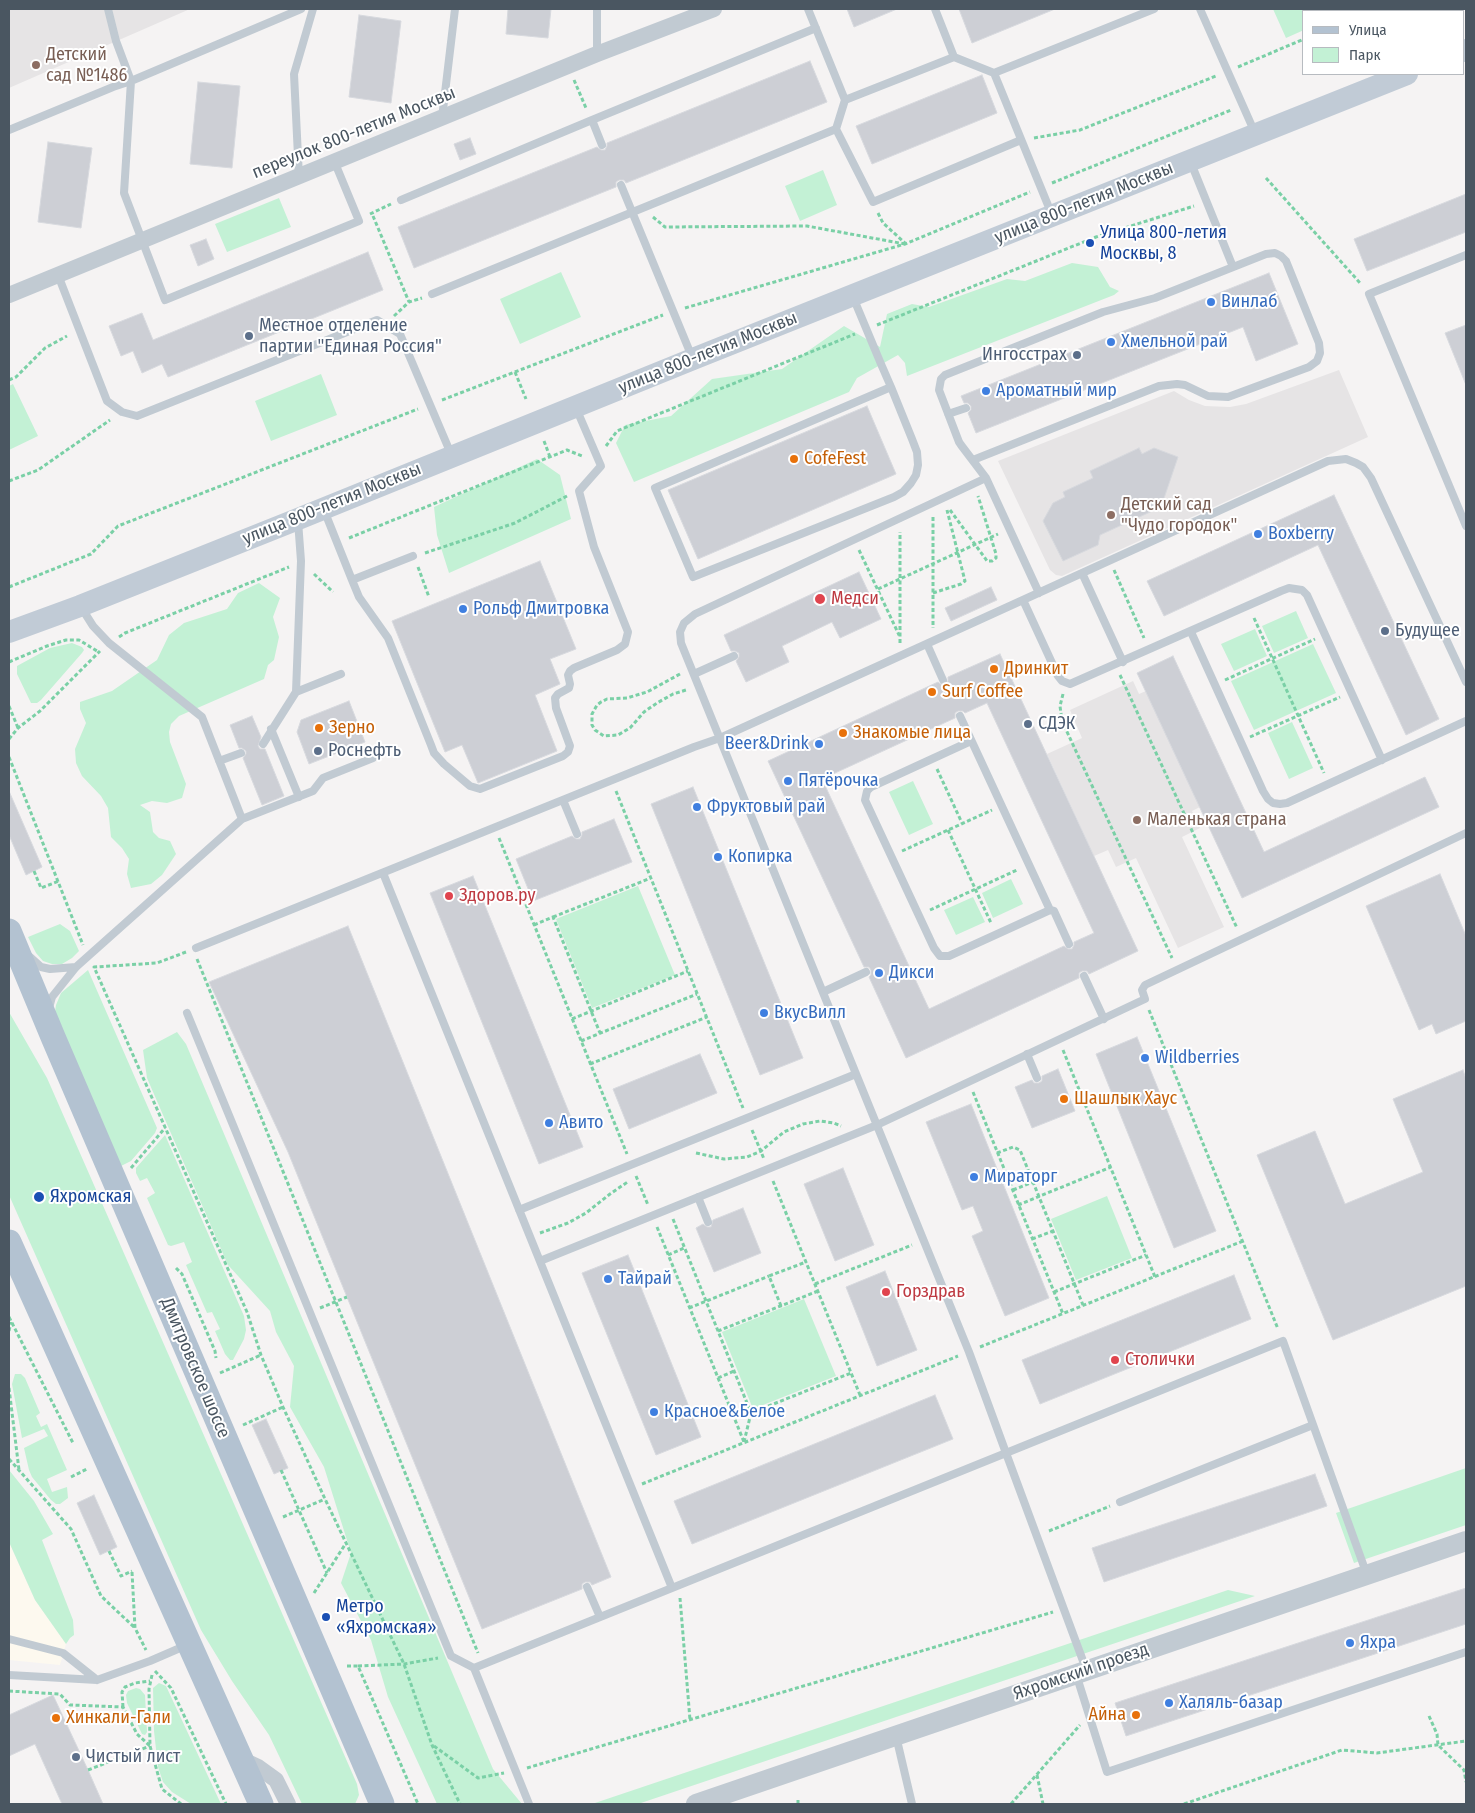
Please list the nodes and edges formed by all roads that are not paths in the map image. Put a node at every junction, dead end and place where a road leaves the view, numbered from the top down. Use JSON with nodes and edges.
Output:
{"nodes":[{"id":1,"x":108,"y":9,"type":"edge"},
{"id":2,"x":301,"y":9,"type":"edge"},
{"id":3,"x":313,"y":9,"type":"edge"},
{"id":4,"x":455,"y":9,"type":"edge"},
{"id":5,"x":597,"y":9,"type":"edge"},
{"id":6,"x":714,"y":9,"type":"edge"},
{"id":7,"x":808,"y":9,"type":"edge"},
{"id":8,"x":935,"y":9,"type":"edge"},
{"id":9,"x":1154,"y":9,"type":"edge"},
{"id":10,"x":1200,"y":9,"type":"edge"},
{"id":11,"x":816,"y":28,"type":"junction"},
{"id":12,"x":597,"y":54,"type":"junction"},
{"id":13,"x":954,"y":57,"type":"junction"},
{"id":14,"x":994,"y":73,"type":"junction"},
{"id":15,"x":1405,"y":75,"type":"edge"},
{"id":16,"x":131,"y":81,"type":"junction"},
{"id":17,"x":845,"y":100,"type":"junction"},
{"id":18,"x":442,"y":118,"type":"junction"},
{"id":19,"x":592,"y":120,"type":"junction"},
{"id":20,"x":836,"y":129,"type":"junction"},
{"id":21,"x":9,"y":130,"type":"edge"},
{"id":22,"x":1256,"y":135,"type":"junction"},
{"id":23,"x":1021,"y":140,"type":"junction"},
{"id":24,"x":602,"y":144,"type":"dead end"},
{"id":25,"x":1191,"y":161,"type":"junction"},
{"id":26,"x":335,"y":162,"type":"junction"},
{"id":27,"x":299,"y":177,"type":"junction"},
{"id":28,"x":620,"y":185,"type":"dead end"},
{"id":29,"x":401,"y":200,"type":"dead end"},
{"id":30,"x":632,"y":214,"type":"junction"},
{"id":31,"x":1052,"y":216,"type":"junction"},
{"id":32,"x":141,"y":241,"type":"junction"},
{"id":33,"x":1466,"y":255,"type":"edge"},
{"id":34,"x":1233,"y":267,"type":"junction"},
{"id":35,"x":58,"y":275,"type":"junction"},
{"id":36,"x":432,"y":294,"type":"dead end"},
{"id":37,"x":9,"y":295,"type":"edge"},
{"id":38,"x":853,"y":295,"type":"junction"},
{"id":39,"x":693,"y":358,"type":"junction"},
{"id":40,"x":890,"y":387,"type":"junction"},
{"id":41,"x":576,"y":406,"type":"junction"},
{"id":42,"x":966,"y":408,"type":"dead end"},
{"id":43,"x":948,"y":414,"type":"junction"},
{"id":44,"x":452,"y":456,"type":"junction"},
{"id":45,"x":972,"y":460,"type":"junction"},
{"id":46,"x":986,"y":478,"type":"junction"},
{"id":47,"x":323,"y":509,"type":"junction"},
{"id":48,"x":298,"y":519,"type":"junction"},
{"id":49,"x":1466,"y":526,"type":"edge"},
{"id":50,"x":413,"y":556,"type":"road end"},
{"id":51,"x":1082,"y":573,"type":"junction"},
{"id":52,"x":352,"y":580,"type":"junction"},
{"id":53,"x":1039,"y":593,"type":"junction"},
{"id":54,"x":1023,"y":600,"type":"junction"},
{"id":55,"x":80,"y":606,"type":"junction"},
{"id":56,"x":9,"y":632,"type":"edge"},
{"id":57,"x":1191,"y":632,"type":"junction"},
{"id":58,"x":930,"y":643,"type":"junction"},
{"id":59,"x":734,"y":656,"type":"dead end"},
{"id":60,"x":1123,"y":662,"type":"junction"},
{"id":61,"x":341,"y":674,"type":"dead end"},
{"id":62,"x":694,"y":674,"type":"junction"},
{"id":63,"x":943,"y":680,"type":"dead end"},
{"id":64,"x":1466,"y":682,"type":"edge"},
{"id":65,"x":296,"y":692,"type":"junction"},
{"id":66,"x":960,"y":716,"type":"dead end"},
{"id":67,"x":1466,"y":721,"type":"edge"},
{"id":68,"x":271,"y":729,"type":"junction"},
{"id":69,"x":720,"y":738,"type":"junction"},
{"id":70,"x":972,"y":741,"type":"junction"},
{"id":71,"x":263,"y":744,"type":"dead end"},
{"id":72,"x":241,"y":753,"type":"dead end"},
{"id":73,"x":373,"y":758,"type":"dead end"},
{"id":74,"x":1382,"y":760,"type":"junction"},
{"id":75,"x":219,"y":761,"type":"junction"},
{"id":76,"x":299,"y":796,"type":"junction"},
{"id":77,"x":564,"y":800,"type":"junction"},
{"id":78,"x":242,"y":819,"type":"junction"},
{"id":79,"x":577,"y":834,"type":"dead end"},
{"id":80,"x":1466,"y":834,"type":"edge"},
{"id":81,"x":383,"y":873,"type":"junction"},
{"id":82,"x":1050,"y":910,"type":"junction"},
{"id":83,"x":10,"y":933,"type":"edge"},
{"id":84,"x":1069,"y":944,"type":"dead end"},
{"id":85,"x":196,"y":948,"type":"dead end"},
{"id":86,"x":76,"y":967,"type":"junction"},
{"id":87,"x":866,"y":972,"type":"dead end"},
{"id":88,"x":1084,"y":976,"type":"dead end"},
{"id":89,"x":823,"y":992,"type":"junction"},
{"id":90,"x":187,"y":1013,"type":"dead end"},
{"id":91,"x":1104,"y":1019,"type":"junction"},
{"id":92,"x":52,"y":1037,"type":"junction"},
{"id":93,"x":1027,"y":1054,"type":"junction"},
{"id":94,"x":856,"y":1074,"type":"junction"},
{"id":95,"x":1037,"y":1078,"type":"dead end"},
{"id":96,"x":877,"y":1125,"type":"junction"},
{"id":97,"x":698,"y":1197,"type":"junction"},
{"id":98,"x":520,"y":1210,"type":"junction"},
{"id":99,"x":708,"y":1222,"type":"dead end"},
{"id":100,"x":9,"y":1242,"type":"edge"},
{"id":101,"x":540,"y":1261,"type":"junction"},
{"id":102,"x":1313,"y":1425,"type":"junction"},
{"id":103,"x":1006,"y":1453,"type":"junction"},
{"id":104,"x":1120,"y":1502,"type":"road end"},
{"id":105,"x":1466,"y":1541,"type":"edge"},
{"id":106,"x":1367,"y":1574,"type":"junction"},
{"id":107,"x":676,"y":1586,"type":"junction"},
{"id":108,"x":588,"y":1587,"type":"dead end"},
{"id":109,"x":600,"y":1617,"type":"junction"},
{"id":110,"x":9,"y":1639,"type":"edge"},
{"id":111,"x":188,"y":1644,"type":"junction"},
{"id":112,"x":1466,"y":1652,"type":"edge"},
{"id":113,"x":474,"y":1668,"type":"junction"},
{"id":114,"x":1081,"y":1672,"type":"junction"},
{"id":115,"x":9,"y":1675,"type":"edge"},
{"id":116,"x":97,"y":1680,"type":"junction"},
{"id":117,"x":896,"y":1736,"type":"junction"},
{"id":118,"x":241,"y":1759,"type":"junction"},
{"id":119,"x":370,"y":1776,"type":"junction"},
{"id":120,"x":261,"y":1804,"type":"edge"},
{"id":121,"x":288,"y":1804,"type":"edge"},
{"id":122,"x":370,"y":1804,"type":"edge"},
{"id":123,"x":382,"y":1804,"type":"edge"},
{"id":124,"x":529,"y":1804,"type":"edge"},
{"id":125,"x":696,"y":1804,"type":"edge"},
{"id":126,"x":912,"y":1804,"type":"edge"}],
"edges":[{"from":1,"to":16,"type":"lane"},
{"from":2,"to":16,"type":"lane"},
{"from":3,"to":27,"type":"lane"},
{"from":4,"to":18,"type":"lane"},
{"from":5,"to":12,"type":"lane"},
{"from":6,"to":12,"type":"street","name":"переулок 800-летия Москвы"},
{"from":7,"to":11,"type":"lane"},
{"from":8,"to":13,"type":"lane"},
{"from":9,"to":14,"type":"lane"},
{"from":10,"to":22,"type":"lane"},
{"from":11,"to":17,"type":"lane"},
{"from":11,"to":19,"type":"lane"},
{"from":12,"to":18,"type":"street","name":"переулок 800-летия Москвы"},
{"from":13,"to":14,"type":"lane"},
{"from":13,"to":17,"type":"lane"},
{"from":14,"to":23,"type":"lane"},
{"from":15,"to":22,"type":"main road","name":"улица 800-летия Москвы"},
{"from":16,"to":21,"type":"lane"},
{"from":16,"to":32,"type":"lane"},
{"from":17,"to":20,"type":"lane"},
{"from":18,"to":26,"type":"street","name":"переулок 800-летия Москвы"},
{"from":19,"to":24,"type":"lane"},
{"from":19,"to":29,"type":"lane"},
{"from":20,"to":23,"type":"lane"},
{"from":20,"to":30,"type":"lane"},
{"from":22,"to":25,"type":"main road","name":"улица 800-летия Москвы"},
{"from":23,"to":31,"type":"lane"},
{"from":25,"to":31,"type":"main road","name":"улица 800-летия Москвы"},
{"from":25,"to":34,"type":"lane"},
{"from":26,"to":27,"type":"street","name":"переулок 800-летия Москвы"},
{"from":26,"to":32,"type":"lane"},
{"from":27,"to":32,"type":"street","name":"переулок 800-летия Москвы"},
{"from":28,"to":30,"type":"lane"},
{"from":30,"to":36,"type":"lane"},
{"from":30,"to":39,"type":"lane"},
{"from":31,"to":38,"type":"main road","name":"улица 800-летия Москвы"},
{"from":32,"to":35,"type":"street","name":"переулок 800-летия Москвы"},
{"from":33,"to":49,"type":"lane"},
{"from":34,"to":43,"type":"lane"},
{"from":34,"to":45,"type":"lane"},
{"from":35,"to":37,"type":"street","name":"переулок 800-летия Москвы"},
{"from":35,"to":44,"type":"lane"},
{"from":38,"to":39,"type":"main road","name":"улица 800-летия Москвы"},
{"from":38,"to":40,"type":"lane"},
{"from":39,"to":41,"type":"main road","name":"улица 800-летия Москвы"},
{"from":40,"to":40,"type":"lane"},
{"from":41,"to":44,"type":"main road","name":"улица 800-летия Москвы"},
{"from":41,"to":52,"type":"lane"},
{"from":42,"to":43,"type":"lane"},
{"from":43,"to":45,"type":"lane"},
{"from":44,"to":47,"type":"main road","name":"улица 800-летия Москвы"},
{"from":45,"to":46,"type":"lane"},
{"from":46,"to":53,"type":"lane"},
{"from":46,"to":62,"type":"lane"},
{"from":47,"to":48,"type":"main road","name":"улица 800-летия Москвы"},
{"from":47,"to":52,"type":"lane"},
{"from":48,"to":55,"type":"main road","name":"улица 800-летия Москвы"},
{"from":48,"to":65,"type":"lane"},
{"from":50,"to":52,"type":"lane"},
{"from":51,"to":53,"type":"lane"},
{"from":51,"to":60,"type":"lane"},
{"from":51,"to":64,"type":"lane"},
{"from":53,"to":54,"type":"lane"},
{"from":54,"to":58,"type":"lane"},
{"from":54,"to":60,"type":"lane"},
{"from":55,"to":56,"type":"main road","name":"улица 800-летия Москвы"},
{"from":55,"to":75,"type":"lane"},
{"from":57,"to":60,"type":"lane"},
{"from":57,"to":74,"type":"lane"},
{"from":57,"to":74,"type":"lane"},
{"from":58,"to":63,"type":"lane"},
{"from":58,"to":69,"type":"lane"},
{"from":59,"to":62,"type":"lane"},
{"from":61,"to":65,"type":"lane"},
{"from":62,"to":69,"type":"lane"},
{"from":65,"to":68,"type":"lane"},
{"from":66,"to":70,"type":"lane"},
{"from":67,"to":74,"type":"lane"},
{"from":68,"to":71,"type":"lane"},
{"from":68,"to":76,"type":"lane"},
{"from":69,"to":77,"type":"lane"},
{"from":69,"to":89,"type":"lane"},
{"from":70,"to":82,"type":"lane"},
{"from":70,"to":82,"type":"lane"},
{"from":72,"to":75,"type":"lane"},
{"from":73,"to":76,"type":"lane"},
{"from":75,"to":78,"type":"lane"},
{"from":76,"to":78,"type":"lane"},
{"from":77,"to":79,"type":"lane"},
{"from":77,"to":81,"type":"lane"},
{"from":78,"to":86,"type":"lane"},
{"from":80,"to":91,"type":"lane"},
{"from":81,"to":85,"type":"lane"},
{"from":81,"to":98,"type":"lane"},
{"from":82,"to":84,"type":"lane"},
{"from":83,"to":86,"type":"lane"},
{"from":83,"to":92,"type":"main road","name":"Дмитровское шоссе"},
{"from":86,"to":92,"type":"lane"},
{"from":87,"to":89,"type":"lane"},
{"from":88,"to":91,"type":"lane"},
{"from":89,"to":94,"type":"lane"},
{"from":90,"to":113,"type":"lane"},
{"from":91,"to":93,"type":"lane"},
{"from":92,"to":119,"type":"main road","name":"Дмитровское шоссе"},
{"from":93,"to":95,"type":"lane"},
{"from":93,"to":96,"type":"lane"},
{"from":94,"to":96,"type":"lane"},
{"from":94,"to":98,"type":"lane"},
{"from":96,"to":97,"type":"lane"},
{"from":96,"to":103,"type":"lane"},
{"from":97,"to":99,"type":"lane"},
{"from":97,"to":101,"type":"lane"},
{"from":98,"to":101,"type":"lane"},
{"from":100,"to":111,"type":"main road"},
{"from":101,"to":107,"type":"lane"},
{"from":102,"to":103,"type":"lane"},
{"from":102,"to":104,"type":"lane"},
{"from":102,"to":106,"type":"lane"},
{"from":103,"to":107,"type":"lane"},
{"from":103,"to":114,"type":"lane"},
{"from":105,"to":106,"type":"street","name":"Яхромский проезд"},
{"from":106,"to":114,"type":"street","name":"Яхромский проезд"},
{"from":107,"to":109,"type":"lane"},
{"from":108,"to":109,"type":"lane"},
{"from":109,"to":113,"type":"lane"},
{"from":110,"to":116,"type":"lane"},
{"from":111,"to":116,"type":"lane"},
{"from":111,"to":118,"type":"main road"},
{"from":112,"to":114,"type":"lane"},
{"from":113,"to":124,"type":"lane"},
{"from":114,"to":117,"type":"street","name":"Яхромский проезд"},
{"from":115,"to":116,"type":"lane"},
{"from":117,"to":125,"type":"street","name":"Яхромский проезд"},
{"from":117,"to":126,"type":"lane"},
{"from":118,"to":120,"type":"main road"},
{"from":118,"to":121,"type":"street"},
{"from":119,"to":122,"type":"street"},
{"from":119,"to":123,"type":"main road","name":"Дмитровское шоссе"}]}
